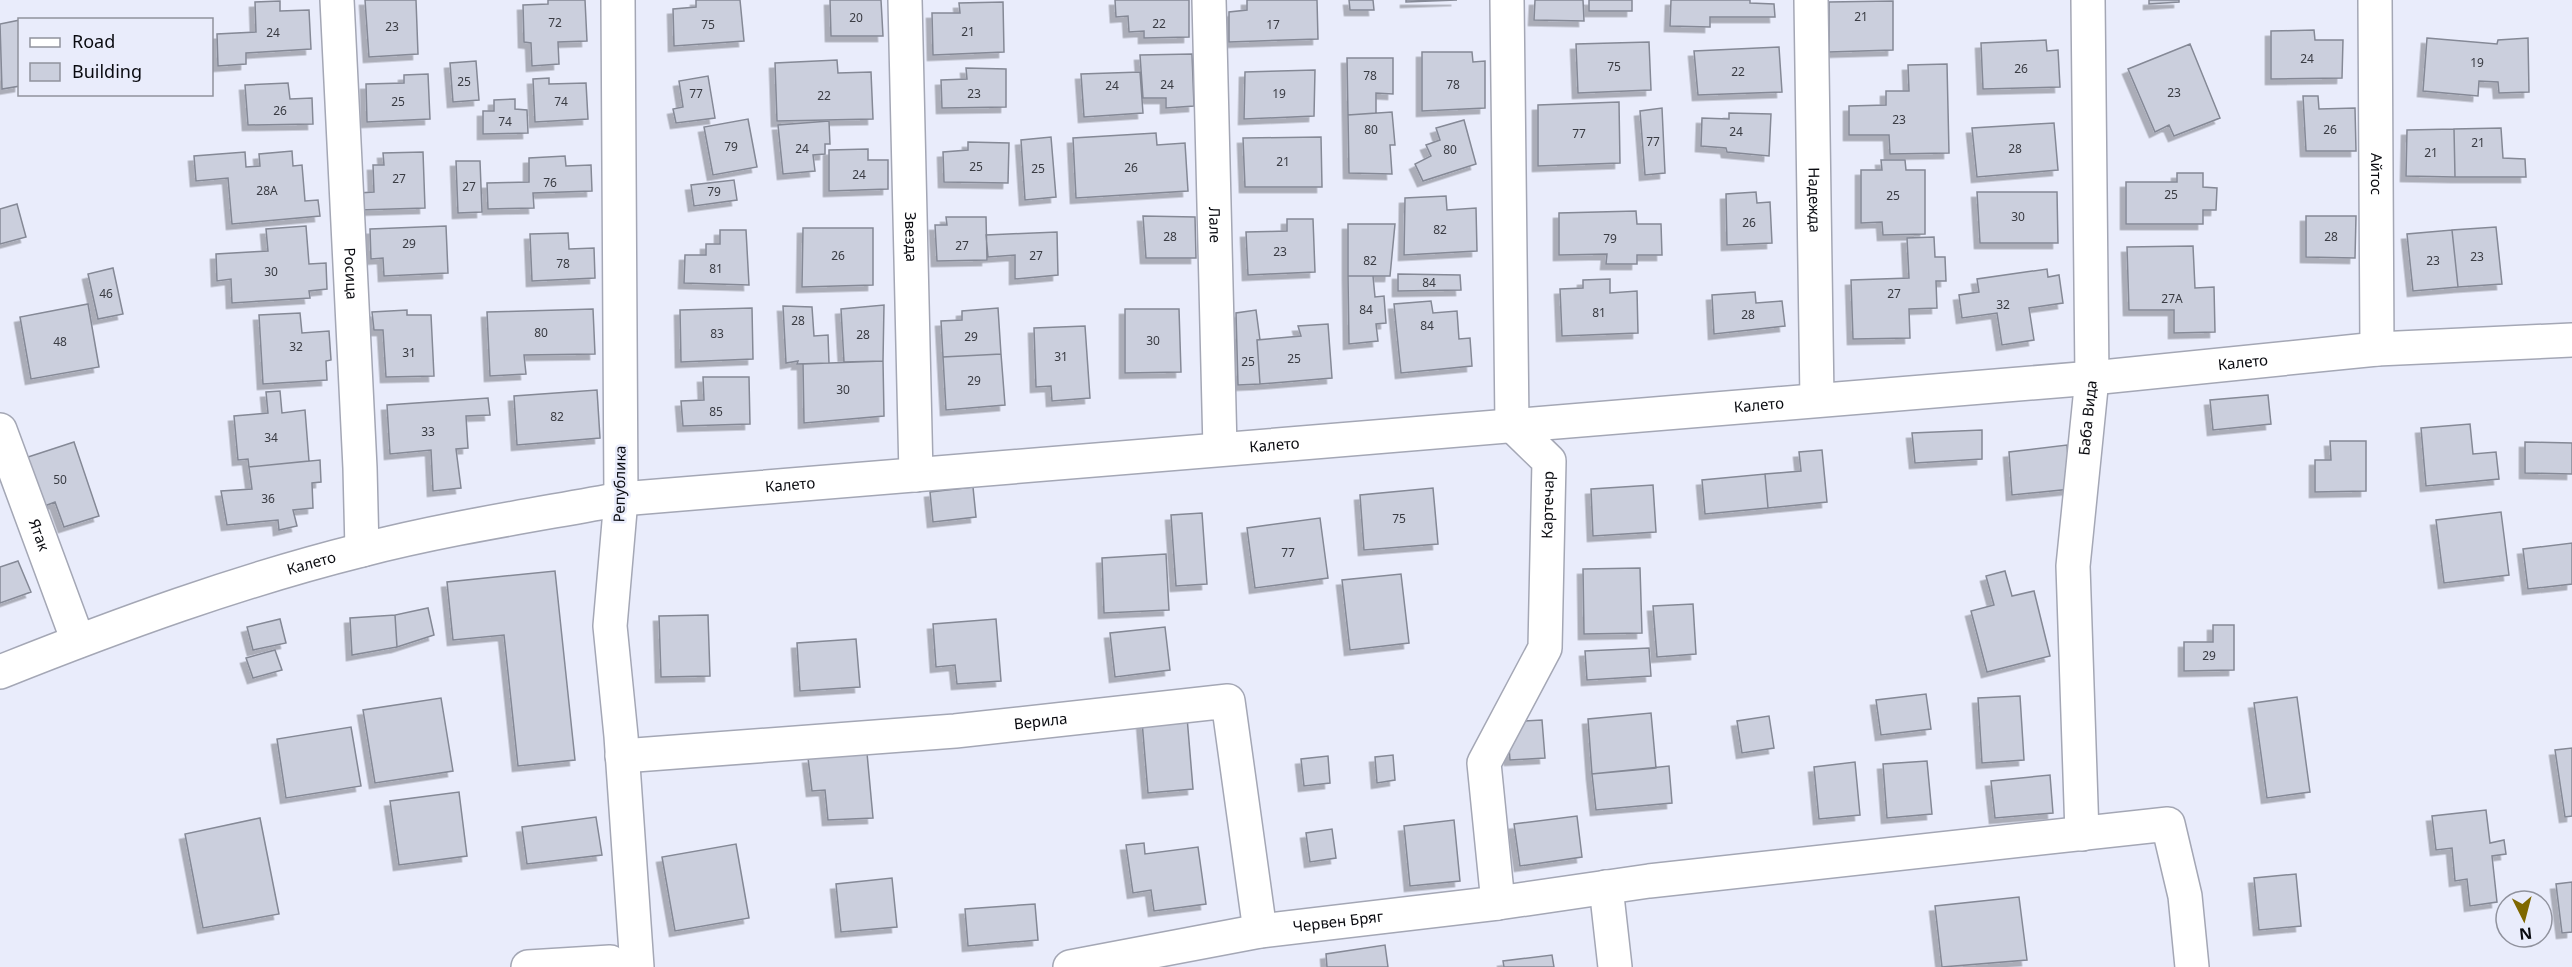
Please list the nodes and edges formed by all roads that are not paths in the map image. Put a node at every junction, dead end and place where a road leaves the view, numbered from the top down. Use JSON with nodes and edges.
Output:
{"nodes":[{"id":1,"x":337,"y":0,"type":"edge"},
{"id":2,"x":618,"y":0,"type":"edge"},
{"id":3,"x":905,"y":0,"type":"edge"},
{"id":4,"x":1209,"y":0,"type":"edge"},
{"id":5,"x":1508,"y":0,"type":"edge"},
{"id":6,"x":1811,"y":0,"type":"edge"},
{"id":7,"x":2088,"y":0,"type":"edge"},
{"id":8,"x":2375,"y":0,"type":"edge"},
{"id":9,"x":2572,"y":340,"type":"edge"},
{"id":10,"x":2377,"y":349,"type":"junction"},
{"id":11,"x":2092,"y":378,"type":"junction"},
{"id":12,"x":1817,"y":399,"type":"junction"},
{"id":13,"x":1512,"y":425,"type":"junction"},
{"id":14,"x":0,"y":430,"type":"edge"},
{"id":15,"x":1220,"y":449,"type":"junction"},
{"id":16,"x":916,"y":475,"type":"junction"},
{"id":17,"x":621,"y":500,"type":"junction"},
{"id":18,"x":362,"y":550,"type":"junction"},
{"id":19,"x":78,"y":641,"type":"junction"},
{"id":20,"x":0,"y":672,"type":"edge"},
{"id":21,"x":622,"y":756,"type":"junction"},
{"id":22,"x":2082,"y":834,"type":"junction"},
{"id":23,"x":1606,"y":887,"type":"junction"},
{"id":24,"x":1498,"y":903,"type":"junction"},
{"id":25,"x":1260,"y":931,"type":"junction"},
{"id":26,"x":528,"y":967,"type":"edge"},
{"id":27,"x":613,"y":967,"type":"edge"},
{"id":28,"x":637,"y":967,"type":"edge"},
{"id":29,"x":1070,"y":967,"type":"edge"},
{"id":30,"x":1615,"y":967,"type":"edge"},
{"id":31,"x":2192,"y":967,"type":"edge"}],
"edges":[{"from":1,"to":18,"type":"street","name":"Росица"},
{"from":2,"to":17,"type":"street","name":"Република"},
{"from":3,"to":16,"type":"street","name":"Звезда"},
{"from":4,"to":15,"type":"street","name":"Лале"},
{"from":5,"to":13,"type":"street"},
{"from":6,"to":12,"type":"street","name":"Надежда"},
{"from":7,"to":11,"type":"street","name":"Баба Вида"},
{"from":8,"to":10,"type":"street","name":"Айтос"},
{"from":9,"to":10,"type":"street","name":"Калето"},
{"from":10,"to":11,"type":"street","name":"Калето"},
{"from":11,"to":12,"type":"street","name":"Калето"},
{"from":11,"to":22,"type":"street","name":"Баба Вида"},
{"from":12,"to":13,"type":"street","name":"Калето"},
{"from":13,"to":15,"type":"street","name":"Калето"},
{"from":13,"to":24,"type":"street","name":"Картечар"},
{"from":14,"to":19,"type":"street","name":"Ятак"},
{"from":15,"to":16,"type":"street","name":"Калето"},
{"from":16,"to":17,"type":"street","name":"Калето"},
{"from":17,"to":18,"type":"street","name":"Калето"},
{"from":17,"to":21,"type":"street","name":"Република"},
{"from":18,"to":19,"type":"street","name":"Калето"},
{"from":19,"to":20,"type":"street","name":"Калето"},
{"from":21,"to":25,"type":"street","name":"Верила"},
{"from":21,"to":28,"type":"street","name":"Република"},
{"from":22,"to":23,"type":"street","name":"Червен Бряг"},
{"from":22,"to":31,"type":"street","name":"Червен Бряг"},
{"from":23,"to":24,"type":"street","name":"Червен Бряг"},
{"from":23,"to":30,"type":"street"},
{"from":24,"to":25,"type":"street","name":"Червен Бряг"},
{"from":25,"to":29,"type":"street","name":"Червен Бряг"},
{"from":26,"to":27,"type":"street"}]}
